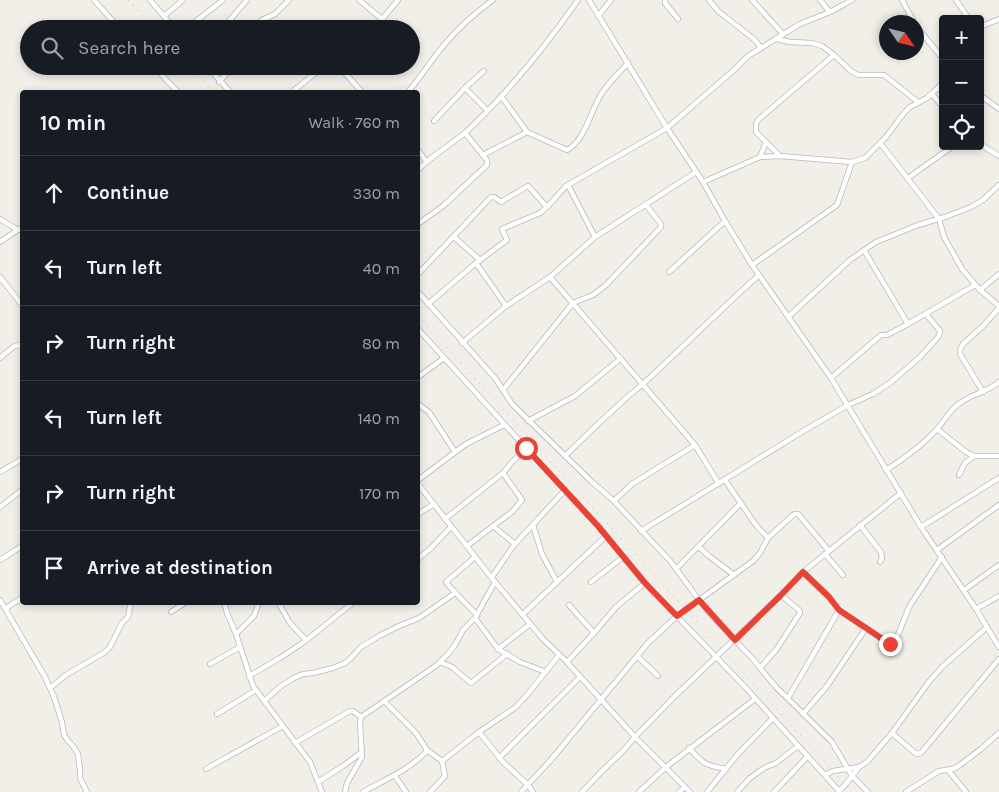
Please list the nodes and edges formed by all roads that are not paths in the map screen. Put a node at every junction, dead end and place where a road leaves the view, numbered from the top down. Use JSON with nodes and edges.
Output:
{"nodes":[{"id":1,"x":94,"y":0,"type":"edge"},
{"id":2,"x":150,"y":0,"type":"edge"},
{"id":3,"x":183,"y":0,"type":"edge"},
{"id":4,"x":223,"y":0,"type":"edge"},
{"id":5,"x":247,"y":0,"type":"edge"},
{"id":6,"x":289,"y":0,"type":"edge"},
{"id":7,"x":359,"y":0,"type":"edge"},
{"id":8,"x":398,"y":0,"type":"edge"},
{"id":9,"x":493,"y":0,"type":"edge"},
{"id":10,"x":578,"y":0,"type":"edge"},
{"id":11,"x":589,"y":0,"type":"edge"},
{"id":12,"x":611,"y":0,"type":"edge"},
{"id":13,"x":665,"y":0,"type":"edge"},
{"id":14,"x":710,"y":0,"type":"edge"},
{"id":15,"x":752,"y":0,"type":"edge"},
{"id":16,"x":820,"y":0,"type":"edge"},
{"id":17,"x":852,"y":0,"type":"edge"},
{"id":18,"x":902,"y":0,"type":"edge"},
{"id":19,"x":956,"y":0,"type":"edge"},
{"id":20,"x":830,"y":12,"type":"junction"},
{"id":21,"x":910,"y":15,"type":"edge"},
{"id":22,"x":966,"y":15,"type":"edge"},
{"id":23,"x":164,"y":16,"type":"junction"},
{"id":24,"x":598,"y":16,"type":"junction"},
{"id":25,"x":382,"y":19,"type":"joint"},
{"id":26,"x":678,"y":19,"type":"dead end"},
{"id":27,"x":999,"y":19,"type":"edge"},
{"id":28,"x":112,"y":20,"type":"edge"},
{"id":29,"x":167,"y":20,"type":"edge"},
{"id":30,"x":197,"y":20,"type":"edge"},
{"id":31,"x":230,"y":20,"type":"edge"},
{"id":32,"x":262,"y":20,"type":"edge"},
{"id":33,"x":984,"y":25,"type":"edge"},
{"id":34,"x":783,"y":34,"type":"junction"},
{"id":35,"x":924,"y":36,"type":"edge"},
{"id":36,"x":777,"y":39,"type":"junction"},
{"id":37,"x":761,"y":48,"type":"junction"},
{"id":38,"x":939,"y":54,"type":"edge"},
{"id":39,"x":834,"y":55,"type":"junction"},
{"id":40,"x":628,"y":63,"type":"junction"},
{"id":41,"x":484,"y":71,"type":"dead end"},
{"id":42,"x":161,"y":75,"type":"edge"},
{"id":43,"x":214,"y":75,"type":"edge"},
{"id":44,"x":225,"y":75,"type":"edge"},
{"id":45,"x":313,"y":75,"type":"edge"},
{"id":46,"x":347,"y":75,"type":"edge"},
{"id":47,"x":219,"y":82,"type":"junction"},
{"id":48,"x":170,"y":86,"type":"junction"},
{"id":49,"x":939,"y":87,"type":"edge"},
{"id":50,"x":465,"y":88,"type":"junction"},
{"id":51,"x":171,"y":90,"type":"edge"},
{"id":52,"x":175,"y":90,"type":"edge"},
{"id":53,"x":228,"y":90,"type":"edge"},
{"id":54,"x":294,"y":90,"type":"edge"},
{"id":55,"x":360,"y":90,"type":"edge"},
{"id":56,"x":410,"y":90,"type":"edge"},
{"id":57,"x":932,"y":94,"type":"junction"},
{"id":58,"x":501,"y":96,"type":"junction"},
{"id":59,"x":984,"y":98,"type":"edge"},
{"id":60,"x":918,"y":102,"type":"junction"},
{"id":61,"x":941,"y":105,"type":"edge"},
{"id":62,"x":487,"y":110,"type":"junction"},
{"id":63,"x":999,"y":110,"type":"edge"},
{"id":64,"x":434,"y":121,"type":"dead end"},
{"id":65,"x":667,"y":128,"type":"junction"},
{"id":66,"x":527,"y":132,"type":"junction"},
{"id":67,"x":465,"y":133,"type":"junction"},
{"id":68,"x":766,"y":142,"type":"junction"},
{"id":69,"x":880,"y":143,"type":"junction"},
{"id":70,"x":984,"y":147,"type":"edge"},
{"id":71,"x":947,"y":150,"type":"edge"},
{"id":72,"x":420,"y":153,"type":"edge"},
{"id":73,"x":483,"y":155,"type":"junction"},
{"id":74,"x":780,"y":156,"type":"junction"},
{"id":75,"x":999,"y":156,"type":"edge"},
{"id":76,"x":760,"y":157,"type":"junction"},
{"id":77,"x":426,"y":161,"type":"junction"},
{"id":78,"x":852,"y":162,"type":"junction"},
{"id":79,"x":420,"y":168,"type":"edge"},
{"id":80,"x":696,"y":172,"type":"junction"},
{"id":81,"x":908,"y":178,"type":"junction"},
{"id":82,"x":703,"y":182,"type":"junction"},
{"id":83,"x":568,"y":185,"type":"junction"},
{"id":84,"x":999,"y":185,"type":"edge"},
{"id":85,"x":646,"y":205,"type":"junction"},
{"id":86,"x":547,"y":207,"type":"junction"},
{"id":87,"x":0,"y":219,"type":"edge"},
{"id":88,"x":939,"y":219,"type":"junction"},
{"id":89,"x":725,"y":221,"type":"junction"},
{"id":90,"x":420,"y":223,"type":"edge"},
{"id":91,"x":20,"y":229,"type":"edge"},
{"id":92,"x":454,"y":237,"type":"junction"},
{"id":93,"x":595,"y":237,"type":"junction"},
{"id":94,"x":0,"y":242,"type":"edge"},
{"id":95,"x":864,"y":250,"type":"junction"},
{"id":96,"x":478,"y":261,"type":"junction"},
{"id":97,"x":752,"y":265,"type":"junction"},
{"id":98,"x":420,"y":272,"type":"edge"},
{"id":99,"x":669,"y":272,"type":"dead end"},
{"id":100,"x":999,"y":274,"type":"edge"},
{"id":101,"x":759,"y":275,"type":"junction"},
{"id":102,"x":550,"y":276,"type":"junction"},
{"id":103,"x":0,"y":277,"type":"edge"},
{"id":104,"x":975,"y":285,"type":"junction"},
{"id":105,"x":980,"y":290,"type":"junction"},
{"id":106,"x":420,"y":294,"type":"edge"},
{"id":107,"x":20,"y":302,"type":"edge"},
{"id":108,"x":573,"y":303,"type":"junction"},
{"id":109,"x":428,"y":304,"type":"junction"},
{"id":110,"x":506,"y":306,"type":"junction"},
{"id":111,"x":999,"y":307,"type":"edge"},
{"id":112,"x":926,"y":314,"type":"junction"},
{"id":113,"x":788,"y":317,"type":"junction"},
{"id":114,"x":908,"y":324,"type":"junction"},
{"id":115,"x":420,"y":333,"type":"edge"},
{"id":116,"x":462,"y":343,"type":"junction"},
{"id":117,"x":20,"y":345,"type":"edge"},
{"id":118,"x":0,"y":358,"type":"edge"},
{"id":119,"x":444,"y":358,"type":"junction"},
{"id":120,"x":620,"y":359,"type":"junction"},
{"id":121,"x":420,"y":376,"type":"edge"},
{"id":122,"x":831,"y":378,"type":"junction"},
{"id":123,"x":999,"y":382,"type":"edge"},
{"id":124,"x":642,"y":385,"type":"junction"},
{"id":125,"x":503,"y":390,"type":"junction"},
{"id":126,"x":983,"y":392,"type":"junction"},
{"id":127,"x":420,"y":405,"type":"edge"},
{"id":128,"x":848,"y":405,"type":"junction"},
{"id":129,"x":528,"y":421,"type":"junction"},
{"id":130,"x":504,"y":425,"type":"junction"},
{"id":131,"x":937,"y":429,"type":"junction"},
{"id":132,"x":695,"y":445,"type":"junction"},
{"id":133,"x":526,"y":448,"type":"junction"},
{"id":134,"x":455,"y":452,"type":"junction"},
{"id":135,"x":566,"y":456,"type":"junction"},
{"id":136,"x":974,"y":456,"type":"junction"},
{"id":137,"x":999,"y":456,"type":"edge"},
{"id":138,"x":20,"y":460,"type":"edge"},
{"id":139,"x":886,"y":470,"type":"junction"},
{"id":140,"x":0,"y":472,"type":"edge"},
{"id":141,"x":503,"y":474,"type":"junction"},
{"id":142,"x":959,"y":475,"type":"dead end"},
{"id":143,"x":420,"y":478,"type":"edge"},
{"id":144,"x":999,"y":478,"type":"edge"},
{"id":145,"x":725,"y":480,"type":"junction"},
{"id":146,"x":719,"y":484,"type":"junction"},
{"id":147,"x":420,"y":486,"type":"edge"},
{"id":148,"x":565,"y":490,"type":"junction"},
{"id":149,"x":20,"y":492,"type":"edge"},
{"id":150,"x":901,"y":493,"type":"junction"},
{"id":151,"x":614,"y":501,"type":"junction"},
{"id":152,"x":740,"y":503,"type":"junction"},
{"id":153,"x":434,"y":504,"type":"junction"},
{"id":154,"x":999,"y":505,"type":"edge"},
{"id":155,"x":0,"y":507,"type":"edge"},
{"id":156,"x":420,"y":513,"type":"edge"},
{"id":157,"x":445,"y":519,"type":"junction"},
{"id":158,"x":533,"y":525,"type":"junction"},
{"id":159,"x":860,"y":525,"type":"junction"},
{"id":160,"x":451,"y":526,"type":"junction"},
{"id":161,"x":493,"y":526,"type":"junction"},
{"id":162,"x":921,"y":527,"type":"junction"},
{"id":163,"x":641,"y":530,"type":"junction"},
{"id":164,"x":606,"y":536,"type":"junction"},
{"id":165,"x":768,"y":538,"type":"junction"},
{"id":166,"x":515,"y":544,"type":"junction"},
{"id":167,"x":467,"y":546,"type":"junction"},
{"id":168,"x":20,"y":547,"type":"edge"},
{"id":169,"x":699,"y":547,"type":"junction"},
{"id":170,"x":937,"y":550,"type":"junction"},
{"id":171,"x":827,"y":553,"type":"junction"},
{"id":172,"x":420,"y":557,"type":"edge"},
{"id":173,"x":475,"y":557,"type":"junction"},
{"id":174,"x":623,"y":557,"type":"junction"},
{"id":175,"x":942,"y":557,"type":"junction"},
{"id":176,"x":0,"y":560,"type":"edge"},
{"id":177,"x":880,"y":562,"type":"dead end"},
{"id":178,"x":999,"y":565,"type":"edge"},
{"id":179,"x":676,"y":569,"type":"junction"},
{"id":180,"x":803,"y":572,"type":"junction"},
{"id":181,"x":734,"y":575,"type":"junction"},
{"id":182,"x":843,"y":575,"type":"dead end"},
{"id":183,"x":493,"y":580,"type":"junction"},
{"id":184,"x":557,"y":582,"type":"junction"},
{"id":185,"x":591,"y":582,"type":"dead end"},
{"id":186,"x":645,"y":583,"type":"junction"},
{"id":187,"x":964,"y":590,"type":"junction"},
{"id":188,"x":456,"y":593,"type":"junction"},
{"id":189,"x":781,"y":595,"type":"junction"},
{"id":190,"x":999,"y":596,"type":"edge"},
{"id":191,"x":20,"y":599,"type":"edge"},
{"id":192,"x":0,"y":600,"type":"edge"},
{"id":193,"x":699,"y":600,"type":"junction"},
{"id":194,"x":130,"y":605,"type":"edge"},
{"id":195,"x":182,"y":605,"type":"edge"},
{"id":196,"x":225,"y":605,"type":"edge"},
{"id":197,"x":259,"y":605,"type":"edge"},
{"id":198,"x":280,"y":605,"type":"edge"},
{"id":199,"x":350,"y":605,"type":"edge"},
{"id":200,"x":570,"y":605,"type":"dead end"},
{"id":201,"x":976,"y":608,"type":"junction"},
{"id":202,"x":6,"y":610,"type":"junction"},
{"id":203,"x":839,"y":610,"type":"junction"},
{"id":204,"x":171,"y":612,"type":"dead end"},
{"id":205,"x":522,"y":614,"type":"junction"},
{"id":206,"x":476,"y":616,"type":"junction"},
{"id":207,"x":677,"y":616,"type":"junction"},
{"id":208,"x":530,"y":624,"type":"junction"},
{"id":209,"x":987,"y":627,"type":"junction"},
{"id":210,"x":866,"y":628,"type":"junction"},
{"id":211,"x":594,"y":633,"type":"junction"},
{"id":212,"x":236,"y":634,"type":"junction"},
{"id":213,"x":306,"y":640,"type":"junction"},
{"id":214,"x":735,"y":640,"type":"junction"},
{"id":215,"x":240,"y":647,"type":"junction"},
{"id":216,"x":999,"y":647,"type":"edge"},
{"id":217,"x":498,"y":649,"type":"junction"},
{"id":218,"x":507,"y":654,"type":"junction"},
{"id":219,"x":560,"y":655,"type":"junction"},
{"id":220,"x":638,"y":656,"type":"junction"},
{"id":221,"x":716,"y":657,"type":"junction"},
{"id":222,"x":999,"y":658,"type":"edge"},
{"id":223,"x":440,"y":662,"type":"junction"},
{"id":224,"x":566,"y":662,"type":"junction"},
{"id":225,"x":210,"y":664,"type":"dead end"},
{"id":226,"x":760,"y":668,"type":"junction"},
{"id":227,"x":546,"y":672,"type":"junction"},
{"id":228,"x":249,"y":676,"type":"junction"},
{"id":229,"x":658,"y":676,"type":"dead end"},
{"id":230,"x":580,"y":677,"type":"junction"},
{"id":231,"x":50,"y":688,"type":"junction"},
{"id":232,"x":256,"y":690,"type":"junction"},
{"id":233,"x":788,"y":698,"type":"junction"},
{"id":234,"x":755,"y":699,"type":"junction"},
{"id":235,"x":600,"y":700,"type":"junction"},
{"id":236,"x":264,"y":701,"type":"junction"},
{"id":237,"x":384,"y":701,"type":"junction"},
{"id":238,"x":216,"y":714,"type":"dead end"},
{"id":239,"x":803,"y":714,"type":"junction"},
{"id":240,"x":361,"y":717,"type":"junction"},
{"id":241,"x":772,"y":719,"type":"junction"},
{"id":242,"x":283,"y":726,"type":"junction"},
{"id":243,"x":479,"y":732,"type":"junction"},
{"id":244,"x":892,"y":733,"type":"junction"},
{"id":245,"x":999,"y":734,"type":"edge"},
{"id":246,"x":635,"y":737,"type":"junction"},
{"id":247,"x":295,"y":743,"type":"junction"},
{"id":248,"x":798,"y":746,"type":"junction"},
{"id":249,"x":689,"y":748,"type":"junction"},
{"id":250,"x":427,"y":750,"type":"junction"},
{"id":251,"x":362,"y":752,"type":"junction"},
{"id":252,"x":808,"y":756,"type":"junction"},
{"id":253,"x":499,"y":758,"type":"junction"},
{"id":254,"x":442,"y":761,"type":"junction"},
{"id":255,"x":666,"y":767,"type":"junction"},
{"id":256,"x":859,"y":767,"type":"junction"},
{"id":257,"x":848,"y":768,"type":"junction"},
{"id":258,"x":206,"y":769,"type":"dead end"},
{"id":259,"x":726,"y":769,"type":"junction"},
{"id":260,"x":948,"y":770,"type":"junction"},
{"id":261,"x":826,"y":775,"type":"junction"},
{"id":262,"x":395,"y":776,"type":"junction"},
{"id":263,"x":852,"y":776,"type":"junction"},
{"id":264,"x":318,"y":782,"type":"junction"},
{"id":265,"x":528,"y":785,"type":"junction"},
{"id":266,"x":685,"y":786,"type":"junction"},
{"id":267,"x":913,"y":790,"type":"edge"},
{"id":268,"x":433,"y":791,"type":"edge"},
{"id":269,"x":839,"y":791,"type":"edge"},
{"id":270,"x":87,"y":792,"type":"edge"},
{"id":271,"x":322,"y":792,"type":"edge"},
{"id":272,"x":345,"y":792,"type":"edge"},
{"id":273,"x":363,"y":792,"type":"edge"},
{"id":274,"x":406,"y":792,"type":"edge"},
{"id":275,"x":521,"y":792,"type":"edge"},
{"id":276,"x":533,"y":792,"type":"edge"},
{"id":277,"x":582,"y":792,"type":"edge"},
{"id":278,"x":639,"y":792,"type":"edge"},
{"id":279,"x":679,"y":792,"type":"edge"},
{"id":280,"x":690,"y":792,"type":"edge"},
{"id":281,"x":707,"y":792,"type":"edge"},
{"id":282,"x":737,"y":792,"type":"edge"},
{"id":283,"x":774,"y":792,"type":"edge"},
{"id":284,"x":868,"y":792,"type":"edge"},
{"id":285,"x":906,"y":792,"type":"edge"},
{"id":286,"x":966,"y":792,"type":"edge"}],
"edges":[{"from":1,"to":28,"type":"street"},
{"from":2,"to":23,"type":"street"},
{"from":3,"to":23,"type":"street"},
{"from":4,"to":30,"type":"street"},
{"from":5,"to":31,"type":"street"},
{"from":6,"to":32,"type":"street"},
{"from":7,"to":25,"type":"street"},
{"from":8,"to":25,"type":"street"},
{"from":9,"to":56,"type":"street"},
{"from":10,"to":58,"type":"street"},
{"from":11,"to":24,"type":"street"},
{"from":12,"to":24,"type":"street"},
{"from":13,"to":26,"type":"street"},
{"from":14,"to":37,"type":"street"},
{"from":15,"to":34,"type":"street"},
{"from":16,"to":20,"type":"street"},
{"from":17,"to":20,"type":"street"},
{"from":18,"to":21,"type":"street"},
{"from":19,"to":22,"type":"street"},
{"from":20,"to":34,"type":"street"},
{"from":23,"to":29,"type":"street"},
{"from":24,"to":40,"type":"street"},
{"from":27,"to":33,"type":"street"},
{"from":34,"to":36,"type":"street"},
{"from":35,"to":38,"type":"street"},
{"from":36,"to":37,"type":"street"},
{"from":36,"to":39,"type":"street"},
{"from":37,"to":65,"type":"street"},
{"from":39,"to":60,"type":"street"},
{"from":39,"to":68,"type":"street"},
{"from":40,"to":65,"type":"street"},
{"from":40,"to":66,"type":"street"},
{"from":41,"to":50,"type":"street"},
{"from":42,"to":48,"type":"street"},
{"from":43,"to":47,"type":"street"},
{"from":44,"to":47,"type":"street"},
{"from":45,"to":54,"type":"street"},
{"from":46,"to":55,"type":"street"},
{"from":47,"to":53,"type":"street"},
{"from":48,"to":51,"type":"street"},
{"from":48,"to":52,"type":"street"},
{"from":49,"to":57,"type":"street"},
{"from":50,"to":62,"type":"street"},
{"from":50,"to":64,"type":"street"},
{"from":57,"to":60,"type":"street"},
{"from":57,"to":61,"type":"street"},
{"from":58,"to":62,"type":"street"},
{"from":58,"to":66,"type":"street"},
{"from":59,"to":63,"type":"street"},
{"from":60,"to":69,"type":"street"},
{"from":62,"to":67,"type":"street"},
{"from":65,"to":80,"type":"street"},
{"from":65,"to":83,"type":"street"},
{"from":66,"to":73,"type":"street"},
{"from":67,"to":73,"type":"street"},
{"from":67,"to":77,"type":"street"},
{"from":68,"to":74,"type":"street"},
{"from":68,"to":76,"type":"street"},
{"from":69,"to":78,"type":"street"},
{"from":69,"to":81,"type":"street"},
{"from":70,"to":75,"type":"street"},
{"from":71,"to":81,"type":"street"},
{"from":72,"to":77,"type":"street"},
{"from":73,"to":90,"type":"street"},
{"from":74,"to":76,"type":"street"},
{"from":74,"to":78,"type":"street"},
{"from":76,"to":82,"type":"street"},
{"from":77,"to":79,"type":"street"},
{"from":78,"to":97,"type":"street"},
{"from":80,"to":82,"type":"street"},
{"from":80,"to":85,"type":"street"},
{"from":81,"to":88,"type":"street"},
{"from":82,"to":89,"type":"street"},
{"from":83,"to":86,"type":"street"},
{"from":83,"to":93,"type":"street"},
{"from":84,"to":88,"type":"street"},
{"from":85,"to":93,"type":"street"},
{"from":85,"to":108,"type":"street"},
{"from":86,"to":92,"type":"street"},
{"from":86,"to":96,"type":"street"},
{"from":87,"to":91,"type":"street"},
{"from":88,"to":95,"type":"street"},
{"from":88,"to":104,"type":"street"},
{"from":89,"to":97,"type":"street"},
{"from":89,"to":99,"type":"street"},
{"from":91,"to":94,"type":"street"},
{"from":92,"to":96,"type":"street"},
{"from":92,"to":98,"type":"street"},
{"from":93,"to":102,"type":"street"},
{"from":95,"to":113,"type":"street"},
{"from":95,"to":114,"type":"street"},
{"from":96,"to":109,"type":"street"},
{"from":96,"to":110,"type":"street"},
{"from":97,"to":101,"type":"street"},
{"from":100,"to":105,"type":"street"},
{"from":101,"to":113,"type":"street"},
{"from":101,"to":124,"type":"street"},
{"from":102,"to":108,"type":"street"},
{"from":102,"to":110,"type":"street"},
{"from":103,"to":107,"type":"street"},
{"from":104,"to":105,"type":"street"},
{"from":104,"to":112,"type":"street"},
{"from":105,"to":111,"type":"street"},
{"from":106,"to":109,"type":"street"},
{"from":108,"to":120,"type":"street"},
{"from":108,"to":125,"type":"street"},
{"from":109,"to":116,"type":"street"},
{"from":110,"to":116,"type":"street"},
{"from":111,"to":126,"type":"street"},
{"from":112,"to":114,"type":"street"},
{"from":112,"to":128,"type":"street"},
{"from":113,"to":122,"type":"street"},
{"from":114,"to":122,"type":"street"},
{"from":115,"to":119,"type":"street"},
{"from":116,"to":125,"type":"street"},
{"from":117,"to":118,"type":"street"},
{"from":119,"to":121,"type":"street"},
{"from":119,"to":130,"type":"street"},
{"from":120,"to":124,"type":"street"},
{"from":120,"to":129,"type":"street"},
{"from":122,"to":128,"type":"street"},
{"from":123,"to":126,"type":"street"},
{"from":124,"to":132,"type":"street"},
{"from":124,"to":135,"type":"street"},
{"from":125,"to":129,"type":"street"},
{"from":126,"to":131,"type":"street"},
{"from":127,"to":134,"type":"street"},
{"from":128,"to":139,"type":"street"},
{"from":128,"to":145,"type":"street"},
{"from":129,"to":135,"type":"street"},
{"from":130,"to":133,"type":"street"},
{"from":130,"to":134,"type":"street"},
{"from":131,"to":136,"type":"street"},
{"from":131,"to":139,"type":"street"},
{"from":132,"to":146,"type":"street"},
{"from":132,"to":151,"type":"street"},
{"from":133,"to":141,"type":"street"},
{"from":133,"to":148,"type":"street"},
{"from":134,"to":143,"type":"street"},
{"from":135,"to":151,"type":"street"},
{"from":136,"to":137,"type":"street"},
{"from":136,"to":142,"type":"street"},
{"from":138,"to":140,"type":"street"},
{"from":139,"to":150,"type":"street"},
{"from":141,"to":157,"type":"street"},
{"from":141,"to":161,"type":"street"},
{"from":144,"to":162,"type":"street"},
{"from":145,"to":146,"type":"street"},
{"from":145,"to":152,"type":"street"},
{"from":146,"to":163,"type":"street"},
{"from":147,"to":153,"type":"street"},
{"from":148,"to":158,"type":"street"},
{"from":148,"to":164,"type":"street"},
{"from":149,"to":155,"type":"street"},
{"from":150,"to":159,"type":"street"},
{"from":150,"to":162,"type":"street"},
{"from":151,"to":163,"type":"street"},
{"from":152,"to":165,"type":"street"},
{"from":152,"to":169,"type":"street"},
{"from":153,"to":156,"type":"street"},
{"from":153,"to":157,"type":"street"},
{"from":154,"to":170,"type":"street"},
{"from":157,"to":160,"type":"street"},
{"from":158,"to":166,"type":"street"},
{"from":158,"to":184,"type":"street"},
{"from":159,"to":171,"type":"street"},
{"from":159,"to":177,"type":"street"},
{"from":160,"to":167,"type":"street"},
{"from":160,"to":172,"type":"street"},
{"from":161,"to":166,"type":"street"},
{"from":161,"to":167,"type":"street"},
{"from":162,"to":170,"type":"street"},
{"from":163,"to":179,"type":"street"},
{"from":164,"to":174,"type":"street"},
{"from":164,"to":184,"type":"street"},
{"from":165,"to":171,"type":"street"},
{"from":165,"to":181,"type":"street"},
{"from":166,"to":183,"type":"street"},
{"from":167,"to":173,"type":"street"},
{"from":168,"to":176,"type":"street"},
{"from":169,"to":179,"type":"street"},
{"from":169,"to":181,"type":"street"},
{"from":170,"to":175,"type":"street"},
{"from":171,"to":180,"type":"street"},
{"from":171,"to":182,"type":"street"},
{"from":173,"to":183,"type":"street"},
{"from":173,"to":188,"type":"street"},
{"from":174,"to":185,"type":"street"},
{"from":174,"to":186,"type":"street"},
{"from":175,"to":187,"type":"street"},
{"from":175,"to":210,"type":"street"},
{"from":178,"to":187,"type":"street"},
{"from":179,"to":193,"type":"street"},
{"from":180,"to":189,"type":"street"},
{"from":180,"to":203,"type":"street"},
{"from":181,"to":193,"type":"street"},
{"from":183,"to":205,"type":"street"},
{"from":183,"to":206,"type":"street"},
{"from":184,"to":205,"type":"street"},
{"from":186,"to":207,"type":"street"},
{"from":186,"to":211,"type":"street"},
{"from":187,"to":201,"type":"street"},
{"from":188,"to":206,"type":"street"},
{"from":188,"to":236,"type":"street"},
{"from":189,"to":214,"type":"street"},
{"from":189,"to":226,"type":"street"},
{"from":190,"to":201,"type":"street"},
{"from":191,"to":202,"type":"street"},
{"from":192,"to":202,"type":"street"},
{"from":193,"to":207,"type":"street"},
{"from":193,"to":214,"type":"street"},
{"from":194,"to":231,"type":"street"},
{"from":195,"to":204,"type":"street"},
{"from":196,"to":212,"type":"street"},
{"from":197,"to":212,"type":"street"},
{"from":198,"to":213,"type":"street"},
{"from":199,"to":213,"type":"street"},
{"from":200,"to":211,"type":"street"},
{"from":201,"to":209,"type":"street"},
{"from":202,"to":231,"type":"street"},
{"from":203,"to":210,"type":"street"},
{"from":203,"to":233,"type":"street"},
{"from":205,"to":208,"type":"street"},
{"from":206,"to":217,"type":"street"},
{"from":206,"to":223,"type":"street"},
{"from":207,"to":220,"type":"street"},
{"from":207,"to":221,"type":"street"},
{"from":208,"to":217,"type":"street"},
{"from":208,"to":219,"type":"street"},
{"from":209,"to":216,"type":"street"},
{"from":209,"to":244,"type":"street"},
{"from":210,"to":239,"type":"street"},
{"from":211,"to":224,"type":"street"},
{"from":212,"to":215,"type":"street"},
{"from":213,"to":228,"type":"street"},
{"from":214,"to":221,"type":"street"},
{"from":214,"to":226,"type":"street"},
{"from":215,"to":225,"type":"street"},
{"from":215,"to":228,"type":"street"},
{"from":217,"to":218,"type":"street"},
{"from":218,"to":223,"type":"street"},
{"from":218,"to":227,"type":"street"},
{"from":219,"to":224,"type":"street"},
{"from":219,"to":227,"type":"street"},
{"from":220,"to":229,"type":"street"},
{"from":220,"to":235,"type":"street"},
{"from":221,"to":234,"type":"street"},
{"from":221,"to":246,"type":"street"},
{"from":222,"to":244,"type":"street"},
{"from":223,"to":237,"type":"street"},
{"from":224,"to":230,"type":"street"},
{"from":226,"to":233,"type":"street"},
{"from":227,"to":243,"type":"street"},
{"from":228,"to":232,"type":"street"},
{"from":230,"to":235,"type":"street"},
{"from":230,"to":253,"type":"street"},
{"from":231,"to":270,"type":"street"},
{"from":232,"to":236,"type":"street"},
{"from":232,"to":238,"type":"street"},
{"from":233,"to":239,"type":"street"},
{"from":234,"to":241,"type":"street"},
{"from":234,"to":249,"type":"street"},
{"from":235,"to":246,"type":"street"},
{"from":235,"to":265,"type":"street"},
{"from":236,"to":242,"type":"street"},
{"from":237,"to":240,"type":"street"},
{"from":237,"to":250,"type":"street"},
{"from":239,"to":257,"type":"street"},
{"from":240,"to":247,"type":"street"},
{"from":240,"to":251,"type":"street"},
{"from":241,"to":248,"type":"street"},
{"from":241,"to":259,"type":"street"},
{"from":242,"to":247,"type":"street"},
{"from":242,"to":258,"type":"street"},
{"from":243,"to":253,"type":"street"},
{"from":243,"to":254,"type":"street"},
{"from":244,"to":256,"type":"street"},
{"from":245,"to":260,"type":"street"},
{"from":246,"to":255,"type":"street"},
{"from":246,"to":277,"type":"street"},
{"from":247,"to":264,"type":"street"},
{"from":248,"to":252,"type":"street"},
{"from":248,"to":282,"type":"street"},
{"from":249,"to":255,"type":"street"},
{"from":249,"to":259,"type":"street"},
{"from":250,"to":254,"type":"street"},
{"from":250,"to":262,"type":"street"},
{"from":251,"to":264,"type":"street"},
{"from":251,"to":272,"type":"street"},
{"from":252,"to":261,"type":"street"},
{"from":252,"to":283,"type":"street"},
{"from":253,"to":265,"type":"street"},
{"from":254,"to":268,"type":"street"},
{"from":255,"to":266,"type":"street"},
{"from":255,"to":278,"type":"street"},
{"from":256,"to":257,"type":"street"},
{"from":256,"to":263,"type":"street"},
{"from":257,"to":261,"type":"street"},
{"from":257,"to":263,"type":"street"},
{"from":259,"to":281,"type":"street"},
{"from":260,"to":267,"type":"street"},
{"from":260,"to":286,"type":"street"},
{"from":261,"to":269,"type":"street"},
{"from":262,"to":273,"type":"street"},
{"from":262,"to":274,"type":"street"},
{"from":263,"to":269,"type":"street"},
{"from":263,"to":284,"type":"street"},
{"from":264,"to":271,"type":"street"},
{"from":265,"to":275,"type":"street"},
{"from":265,"to":276,"type":"street"},
{"from":266,"to":279,"type":"street"},
{"from":266,"to":280,"type":"street"},
{"from":267,"to":285,"type":"street"}]}
